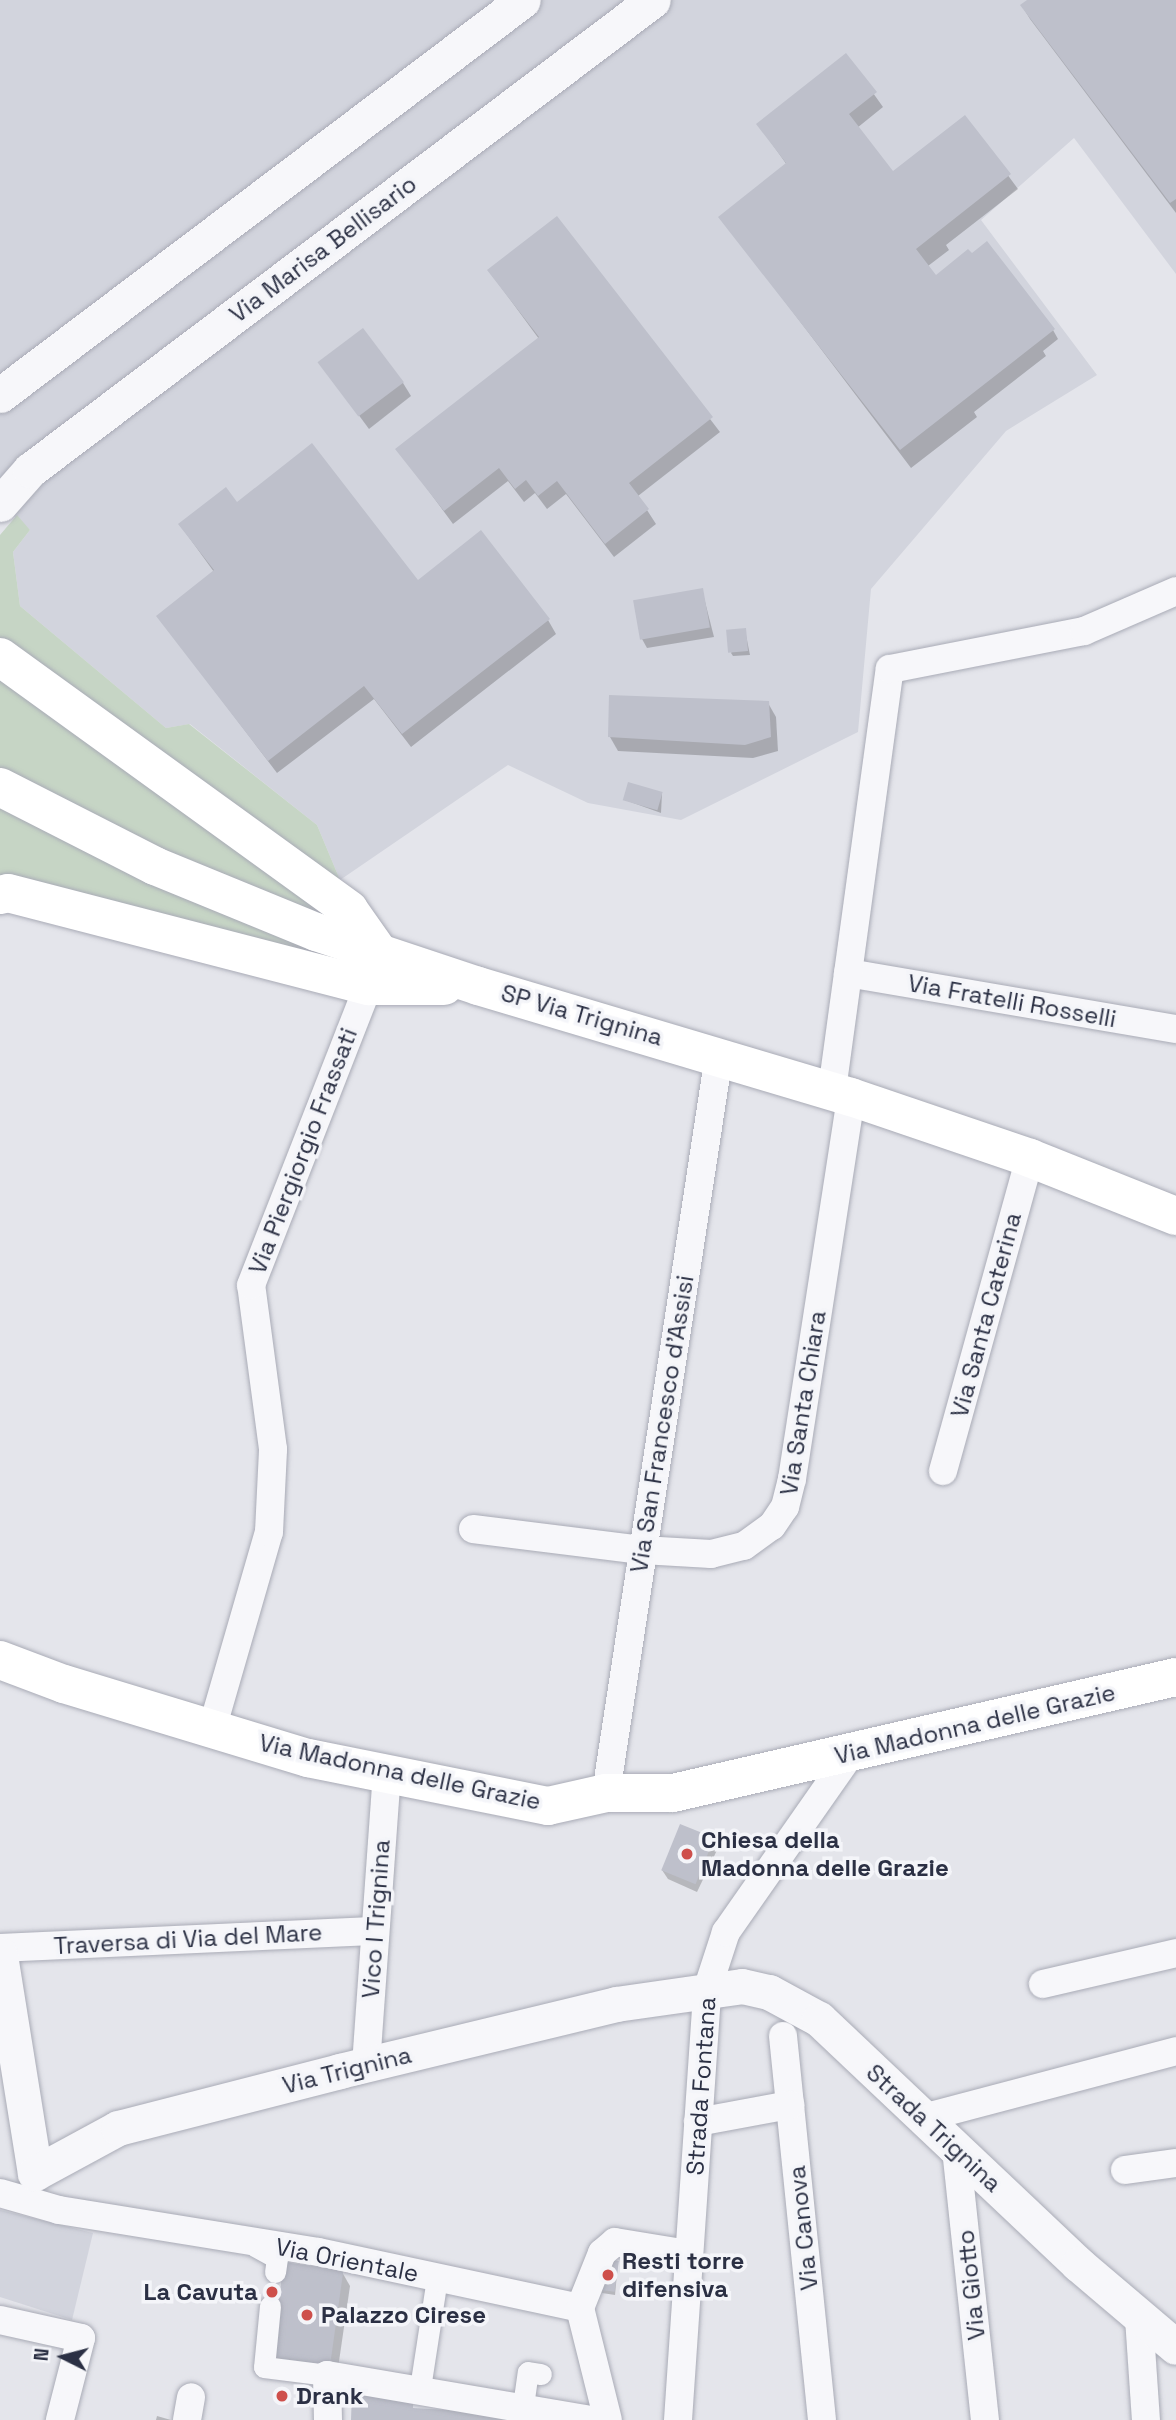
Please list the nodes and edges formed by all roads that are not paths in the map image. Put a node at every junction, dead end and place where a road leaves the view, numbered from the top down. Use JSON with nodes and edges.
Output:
{"nodes":[{"id":1,"x":523,"y":0,"type":"edge"},
{"id":2,"x":653,"y":0,"type":"edge"},
{"id":3,"x":0,"y":395,"type":"edge"},
{"id":4,"x":0,"y":505,"type":"edge"},
{"id":5,"x":1176,"y":591,"type":"edge"},
{"id":6,"x":0,"y":657,"type":"edge"},
{"id":7,"x":0,"y":787,"type":"edge"},
{"id":8,"x":0,"y":895,"type":"edge"},
{"id":9,"x":374,"y":970,"type":"junction"},
{"id":10,"x":848,"y":973,"type":"junction"},
{"id":11,"x":1176,"y":1029,"type":"edge"},
{"id":12,"x":719,"y":1055,"type":"junction"},
{"id":13,"x":842,"y":1093,"type":"junction"},
{"id":14,"x":1030,"y":1158,"type":"junction"},
{"id":15,"x":1176,"y":1216,"type":"edge"},
{"id":16,"x":943,"y":1471,"type":"dead end"},
{"id":17,"x":473,"y":1528,"type":"dead end"},
{"id":18,"x":642,"y":1550,"type":"junction"},
{"id":19,"x":0,"y":1660,"type":"edge"},
{"id":20,"x":1176,"y":1677,"type":"edge"},
{"id":21,"x":212,"y":1729,"type":"junction"},
{"id":22,"x":852,"y":1752,"type":"junction"},
{"id":23,"x":387,"y":1774,"type":"junction"},
{"id":24,"x":606,"y":1793,"type":"junction"},
{"id":25,"x":375,"y":1931,"type":"junction"},
{"id":26,"x":0,"y":1948,"type":"edge"},
{"id":27,"x":1176,"y":1953,"type":"edge"},
{"id":28,"x":0,"y":1955,"type":"edge"},
{"id":29,"x":1043,"y":1984,"type":"dead end"},
{"id":30,"x":707,"y":1990,"type":"junction"},
{"id":31,"x":783,"y":2036,"type":"dead end"},
{"id":32,"x":1176,"y":2051,"type":"edge"},
{"id":33,"x":366,"y":2065,"type":"junction"},
{"id":34,"x":790,"y":2105,"type":"junction"},
{"id":35,"x":923,"y":2118,"type":"junction"},
{"id":36,"x":698,"y":2122,"type":"junction"},
{"id":37,"x":956,"y":2149,"type":"junction"},
{"id":38,"x":1176,"y":2163,"type":"edge"},
{"id":39,"x":1125,"y":2170,"type":"dead end"},
{"id":40,"x":35,"y":2174,"type":"junction"},
{"id":41,"x":0,"y":2188,"type":"edge"},
{"id":42,"x":0,"y":2193,"type":"edge"},
{"id":43,"x":245,"y":2240,"type":"junction"},
{"id":44,"x":688,"y":2254,"type":"junction"},
{"id":45,"x":275,"y":2273,"type":"dead end"},
{"id":46,"x":437,"y":2278,"type":"junction"},
{"id":47,"x":270,"y":2306,"type":"dead end"},
{"id":48,"x":580,"y":2308,"type":"junction"},
{"id":49,"x":1139,"y":2318,"type":"junction"},
{"id":50,"x":0,"y":2320,"type":"edge"},
{"id":51,"x":1176,"y":2347,"type":"edge"},
{"id":52,"x":541,"y":2374,"type":"dead end"},
{"id":53,"x":327,"y":2375,"type":"junction"},
{"id":54,"x":420,"y":2388,"type":"junction"},
{"id":55,"x":523,"y":2406,"type":"junction"},
{"id":56,"x":60,"y":2420,"type":"edge"},
{"id":57,"x":328,"y":2420,"type":"edge"},
{"id":58,"x":591,"y":2420,"type":"edge"},
{"id":59,"x":608,"y":2420,"type":"edge"},
{"id":60,"x":678,"y":2420,"type":"edge"},
{"id":61,"x":822,"y":2420,"type":"edge"},
{"id":62,"x":985,"y":2420,"type":"edge"},
{"id":63,"x":1146,"y":2420,"type":"edge"}],
"edges":[{"from":1,"to":3,"type":"street"},
{"from":2,"to":4,"type":"street","name":"Via Marisa Bellisario"},
{"from":5,"to":10,"type":"street","name":"Via Santa Chiara"},
{"from":6,"to":9,"type":"main road"},
{"from":7,"to":9,"type":"main road","name":"SP Via Trignina"},
{"from":8,"to":9,"type":"main road"},
{"from":9,"to":12,"type":"main road","name":"SP Via Trignina"},
{"from":9,"to":21,"type":"street","name":"Via Piergiorgio Frassati"},
{"from":10,"to":11,"type":"street","name":"Via Fratelli Rosselli"},
{"from":10,"to":13,"type":"street","name":"Via Santa Chiara"},
{"from":12,"to":13,"type":"main road","name":"SP Via Trignina"},
{"from":12,"to":18,"type":"street","name":"Via San Francesco d'Assisi"},
{"from":13,"to":14,"type":"main road","name":"SP Via Trignina"},
{"from":13,"to":18,"type":"street","name":"Via Santa Chiara"},
{"from":14,"to":15,"type":"main road","name":"SP Via Trignina"},
{"from":14,"to":16,"type":"street","name":"Via Santa Caterina"},
{"from":17,"to":18,"type":"street","name":"Via Santa Chiara"},
{"from":18,"to":24,"type":"street","name":"Via San Francesco d'Assisi"},
{"from":19,"to":21,"type":"main road","name":"Via Madonna delle Grazie"},
{"from":20,"to":22,"type":"main road","name":"Via Madonna delle Grazie"},
{"from":21,"to":23,"type":"main road","name":"Via Madonna delle Grazie"},
{"from":22,"to":24,"type":"main road","name":"Via Madonna delle Grazie"},
{"from":22,"to":30,"type":"street","name":"Strada Fontana"},
{"from":23,"to":24,"type":"main road","name":"Via Madonna delle Grazie"},
{"from":23,"to":25,"type":"street","name":"Vico I Trignina"},
{"from":25,"to":26,"type":"street","name":"Traversa di Via del Mare"},
{"from":25,"to":33,"type":"street","name":"Vico I Trignina"},
{"from":27,"to":29,"type":"street"},
{"from":28,"to":40,"type":"street"},
{"from":30,"to":33,"type":"street","name":"Via Trignina"},
{"from":30,"to":35,"type":"street","name":"Strada Trignina"},
{"from":30,"to":36,"type":"street","name":"Strada Fontana"},
{"from":31,"to":34,"type":"street","name":"Via Canova"},
{"from":32,"to":35,"type":"street"},
{"from":33,"to":40,"type":"street","name":"Via Trignina"},
{"from":34,"to":36,"type":"street"},
{"from":34,"to":61,"type":"street","name":"Via Canova"},
{"from":35,"to":37,"type":"street","name":"Strada Trignina"},
{"from":36,"to":44,"type":"street","name":"Strada Fontana"},
{"from":37,"to":49,"type":"street","name":"Strada Trignina"},
{"from":37,"to":62,"type":"street","name":"Via Giotto"},
{"from":38,"to":39,"type":"street"},
{"from":40,"to":41,"type":"street","name":"Via Trignina"},
{"from":42,"to":43,"type":"street","name":"Via Orientale"},
{"from":43,"to":45,"type":"street"},
{"from":43,"to":46,"type":"street","name":"Via Orientale"},
{"from":44,"to":48,"type":"street"},
{"from":44,"to":60,"type":"street","name":"Strada Fontana"},
{"from":46,"to":48,"type":"street","name":"Via Orientale"},
{"from":46,"to":54,"type":"street"},
{"from":47,"to":53,"type":"street"},
{"from":48,"to":59,"type":"street"},
{"from":49,"to":51,"type":"street","name":"Strada Trignina"},
{"from":49,"to":63,"type":"street"},
{"from":50,"to":56,"type":"street"},
{"from":52,"to":55,"type":"street"},
{"from":53,"to":54,"type":"street"},
{"from":53,"to":57,"type":"street"},
{"from":54,"to":55,"type":"street"},
{"from":55,"to":58,"type":"street"}]}
